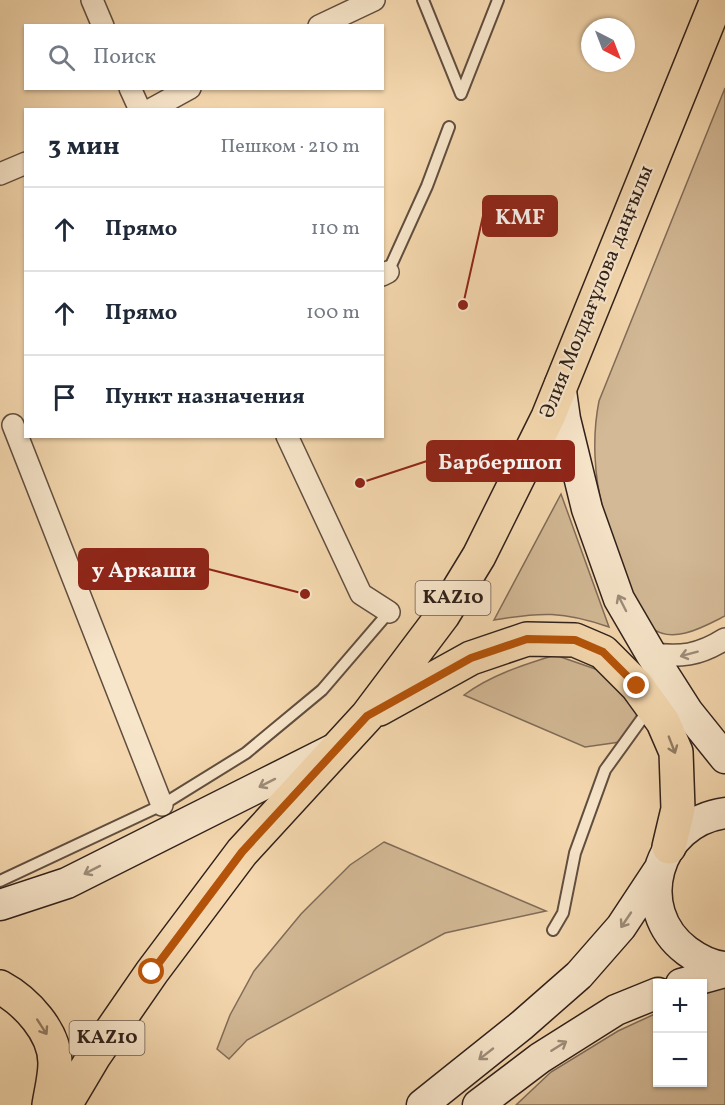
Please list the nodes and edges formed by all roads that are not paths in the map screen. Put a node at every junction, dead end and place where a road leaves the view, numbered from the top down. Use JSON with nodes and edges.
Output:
{"nodes":[{"id":1,"x":92,"y":0,"type":"edge"},
{"id":2,"x":374,"y":0,"type":"edge"},
{"id":3,"x":423,"y":0,"type":"edge"},
{"id":4,"x":498,"y":0,"type":"edge"},
{"id":5,"x":717,"y":0,"type":"edge"},
{"id":6,"x":102,"y":24,"type":"edge"},
{"id":7,"x":323,"y":24,"type":"edge"},
{"id":8,"x":131,"y":90,"type":"edge"},
{"id":9,"x":186,"y":90,"type":"edge"},
{"id":10,"x":139,"y":108,"type":"edge"},
{"id":11,"x":154,"y":108,"type":"edge"},
{"id":12,"x":449,"y":127,"type":"dead end"},
{"id":13,"x":24,"y":164,"type":"edge"},
{"id":14,"x":0,"y":174,"type":"edge"},
{"id":15,"x":385,"y":274,"type":"edge"},
{"id":16,"x":560,"y":384,"type":"junction"},
{"id":17,"x":13,"y":425,"type":"edge"},
{"id":18,"x":288,"y":438,"type":"edge"},
{"id":19,"x":388,"y":612,"type":"joint"},
{"id":20,"x":725,"y":639,"type":"edge"},
{"id":21,"x":651,"y":654,"type":"junction"},
{"id":22,"x":651,"y":706,"type":"junction"},
{"id":23,"x":367,"y":716,"type":"junction"},
{"id":24,"x":338,"y":747,"type":"junction"},
{"id":25,"x":725,"y":758,"type":"edge"},
{"id":26,"x":162,"y":805,"type":"junction"},
{"id":27,"x":725,"y":813,"type":"edge"},
{"id":28,"x":663,"y":859,"type":"junction"},
{"id":29,"x":0,"y":881,"type":"edge"},
{"id":30,"x":0,"y":905,"type":"edge"},
{"id":31,"x":553,"y":930,"type":"dead end"},
{"id":32,"x":725,"y":967,"type":"edge"},
{"id":33,"x":152,"y":972,"type":"junction"},
{"id":34,"x":725,"y":972,"type":"edge"},
{"id":35,"x":699,"y":979,"type":"edge"},
{"id":36,"x":0,"y":987,"type":"edge"},
{"id":37,"x":653,"y":995,"type":"edge"},
{"id":38,"x":49,"y":1105,"type":"edge"},
{"id":39,"x":65,"y":1105,"type":"edge"},
{"id":40,"x":89,"y":1105,"type":"edge"},
{"id":41,"x":422,"y":1105,"type":"edge"},
{"id":42,"x":478,"y":1105,"type":"edge"}],
"edges":[{"from":1,"to":6,"type":"street"},
{"from":2,"to":7,"type":"street"},
{"from":3,"to":4,"type":"lane"},
{"from":5,"to":16,"type":"main road","name":"Әлия Молдағұлова даңғылы","number":"KAZ10"},
{"from":8,"to":10,"type":"street"},
{"from":9,"to":11,"type":"street"},
{"from":12,"to":15,"type":"lane"},
{"from":13,"to":14,"type":"street"},
{"from":21,"to":16,"type":"main road","one_way":true},
{"from":16,"to":23,"type":"main road","name":"Әлия Молдағұлова даңғылы","number":"KAZ10"},
{"from":17,"to":26,"type":"street"},
{"from":18,"to":19,"type":"street"},
{"from":19,"to":26,"type":"lane"},
{"from":20,"to":21,"type":"street","one_way":true},
{"from":21,"to":25,"type":"main road"},
{"from":22,"to":23,"type":"main road"},
{"from":22,"to":28,"type":"main road","one_way":true},
{"from":22,"to":31,"type":"lane"},
{"from":23,"to":24,"type":"main road","name":"Әлия Молдағұлова даңғылы","number":"KAZ10"},
{"from":24,"to":30,"type":"main road","one_way":true},
{"from":24,"to":33,"type":"main road","name":"Әлия Молдағұлова даңғылы","number":"KAZ10"},
{"from":26,"to":29,"type":"lane"},
{"from":27,"to":28,"type":"main road"},
{"from":28,"to":32,"type":"main road"},
{"from":28,"to":41,"type":"main road","one_way":true},
{"from":33,"to":39,"type":"main road","number":"KAZ10"},
{"from":33,"to":40,"type":"main road","number":"KAZ10"},
{"from":34,"to":35,"type":"main road"},
{"from":36,"to":38,"type":"main road","one_way":true},
{"from":42,"to":37,"type":"main road","one_way":true}]}
